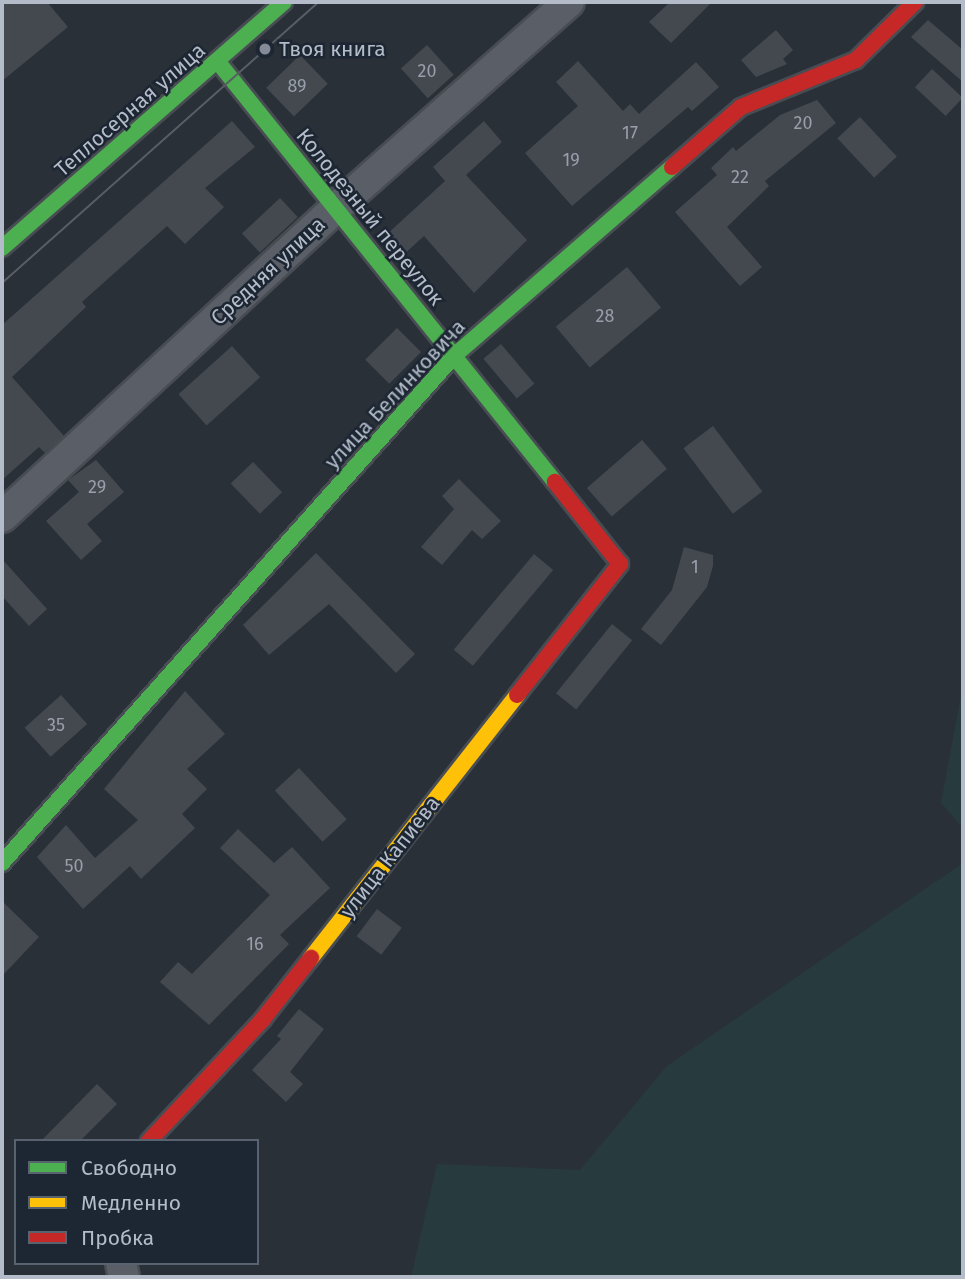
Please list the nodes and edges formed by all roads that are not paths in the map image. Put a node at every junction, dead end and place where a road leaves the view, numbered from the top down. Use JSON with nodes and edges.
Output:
{"nodes":[{"id":1,"x":284,"y":2,"type":"edge"},
{"id":2,"x":569,"y":2,"type":"edge"},
{"id":3,"x":915,"y":2,"type":"edge"},
{"id":4,"x":218,"y":62,"type":"junction"},
{"id":5,"x":336,"y":208,"type":"junction"},
{"id":6,"x":2,"y":248,"type":"edge"},
{"id":7,"x":455,"y":355,"type":"junction"},
{"id":8,"x":2,"y":517,"type":"edge"},
{"id":9,"x":620,"y":564,"type":"joint"},
{"id":10,"x":2,"y":863,"type":"edge"},
{"id":11,"x":151,"y":1139,"type":"edge"}],
"edges":[{"from":1,"to":4,"type":"street","name":"Теплосерная улица"},
{"from":2,"to":5,"type":"street","name":"Средняя улица"},
{"from":3,"to":7,"type":"street","name":"улица Белинковича"},
{"from":4,"to":5,"type":"street","name":"Колодезный переулок"},
{"from":4,"to":6,"type":"street","name":"Теплосерная улица"},
{"from":5,"to":7,"type":"street","name":"Колодезный переулок"},
{"from":5,"to":8,"type":"street","name":"Средняя улица"},
{"from":7,"to":9,"type":"street","name":"Колодезный переулок"},
{"from":7,"to":10,"type":"street","name":"улица Белинковича"},
{"from":9,"to":11,"type":"street","name":"улица Капиева"}]}
